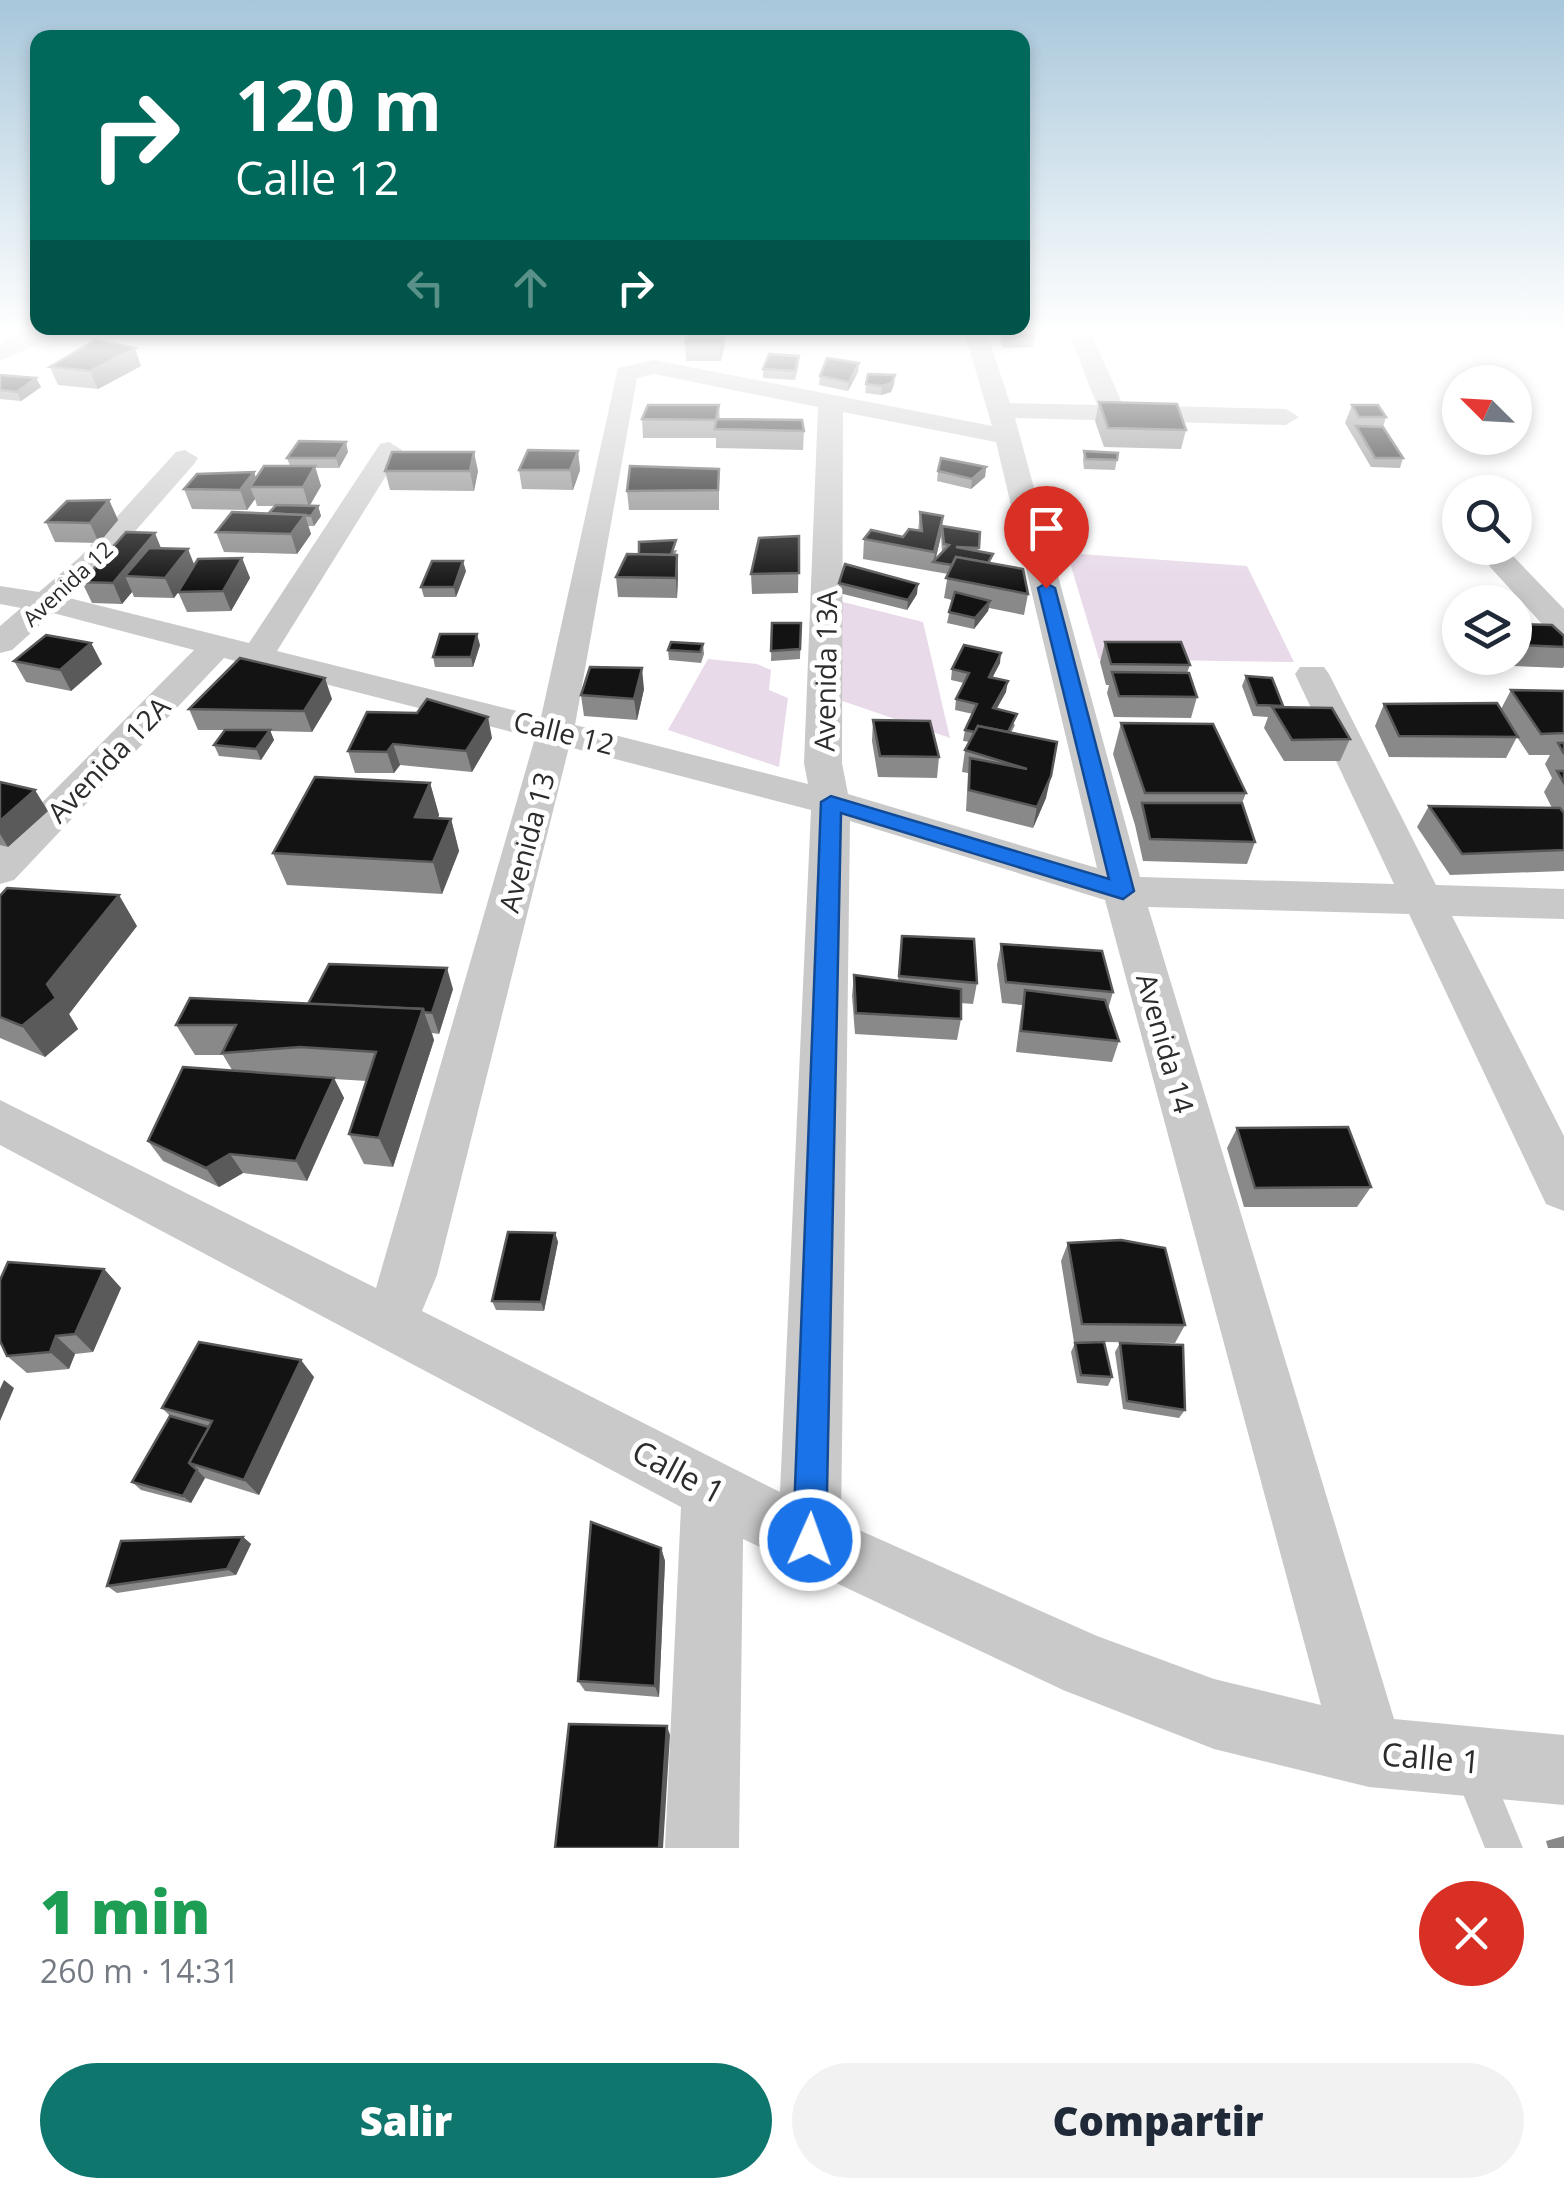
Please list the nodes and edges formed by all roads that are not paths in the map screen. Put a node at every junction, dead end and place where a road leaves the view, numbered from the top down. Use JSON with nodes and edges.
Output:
{"nodes":[{"id":1,"x":617,"y":417,"type":"edge"},
{"id":2,"x":830,"y":417,"type":"edge"},
{"id":3,"x":951,"y":417,"type":"edge"},
{"id":4,"x":1002,"y":417,"type":"edge"},
{"id":5,"x":1065,"y":417,"type":"edge"},
{"id":6,"x":1004,"y":424,"type":"junction"},
{"id":7,"x":389,"y":450,"type":"edge"},
{"id":8,"x":185,"y":458,"type":"dead end"},
{"id":9,"x":1505,"y":565,"type":"edge"},
{"id":10,"x":0,"y":595,"type":"edge"},
{"id":11,"x":50,"y":603,"type":"junction"},
{"id":12,"x":1564,"y":628,"type":"edge"},
{"id":13,"x":0,"y":643,"type":"edge"},
{"id":14,"x":216,"y":648,"type":"junction"},
{"id":15,"x":256,"y":658,"type":"junction"},
{"id":16,"x":1312,"y":674,"type":"dead end"},
{"id":17,"x":556,"y":729,"type":"junction"},
{"id":18,"x":831,"y":802,"type":"junction"},
{"id":19,"x":0,"y":870,"type":"edge"},
{"id":20,"x":1123,"y":891,"type":"junction"},
{"id":21,"x":1420,"y":900,"type":"junction"},
{"id":22,"x":1564,"y":904,"type":"edge"},
{"id":23,"x":0,"y":1121,"type":"edge"},
{"id":24,"x":1564,"y":1188,"type":"edge"},
{"id":25,"x":390,"y":1320,"type":"junction"},
{"id":26,"x":713,"y":1490,"type":"junction"},
{"id":27,"x":810,"y":1540,"type":"junction"},
{"id":28,"x":1369,"y":1752,"type":"junction"},
{"id":29,"x":1468,"y":1761,"type":"junction"},
{"id":30,"x":1564,"y":1770,"type":"edge"},
{"id":31,"x":702,"y":1848,"type":"edge"},
{"id":32,"x":1504,"y":1848,"type":"edge"}],
"edges":[{"from":1,"to":17,"type":"street","name":"Avenida 13"},
{"from":2,"to":18,"type":"street","name":"Avenida 13A"},
{"from":3,"to":6,"type":"street"},
{"from":4,"to":6,"type":"street","name":"Avenida 14"},
{"from":5,"to":6,"type":"street"},
{"from":6,"to":20,"type":"street","name":"Avenida 14"},
{"from":7,"to":15,"type":"street"},
{"from":8,"to":11,"type":"street","name":"Avenida 12"},
{"from":9,"to":12,"type":"street"},
{"from":10,"to":11,"type":"street","name":"Calle 12"},
{"from":11,"to":13,"type":"street","name":"Avenida 12"},
{"from":11,"to":14,"type":"street","name":"Calle 12"},
{"from":14,"to":15,"type":"street","name":"Calle 12"},
{"from":14,"to":19,"type":"street","name":"Avenida 12A"},
{"from":15,"to":17,"type":"street","name":"Calle 12"},
{"from":16,"to":21,"type":"street"},
{"from":17,"to":18,"type":"street","name":"Calle 12"},
{"from":17,"to":25,"type":"street","name":"Avenida 13"},
{"from":18,"to":20,"type":"street","name":"Calle 12"},
{"from":18,"to":27,"type":"street","name":"Avenida 13A"},
{"from":20,"to":21,"type":"street","name":"Calle 12"},
{"from":20,"to":28,"type":"street","name":"Avenida 14"},
{"from":21,"to":22,"type":"street","name":"Calle 12"},
{"from":21,"to":24,"type":"street"},
{"from":23,"to":25,"type":"street","name":"Calle 1"},
{"from":25,"to":26,"type":"street","name":"Calle 1"},
{"from":26,"to":27,"type":"street","name":"Calle 1"},
{"from":26,"to":31,"type":"street"},
{"from":27,"to":28,"type":"street","name":"Calle 1"},
{"from":28,"to":29,"type":"street","name":"Calle 1"},
{"from":29,"to":30,"type":"street","name":"Calle 1"},
{"from":29,"to":32,"type":"lane"}]}
